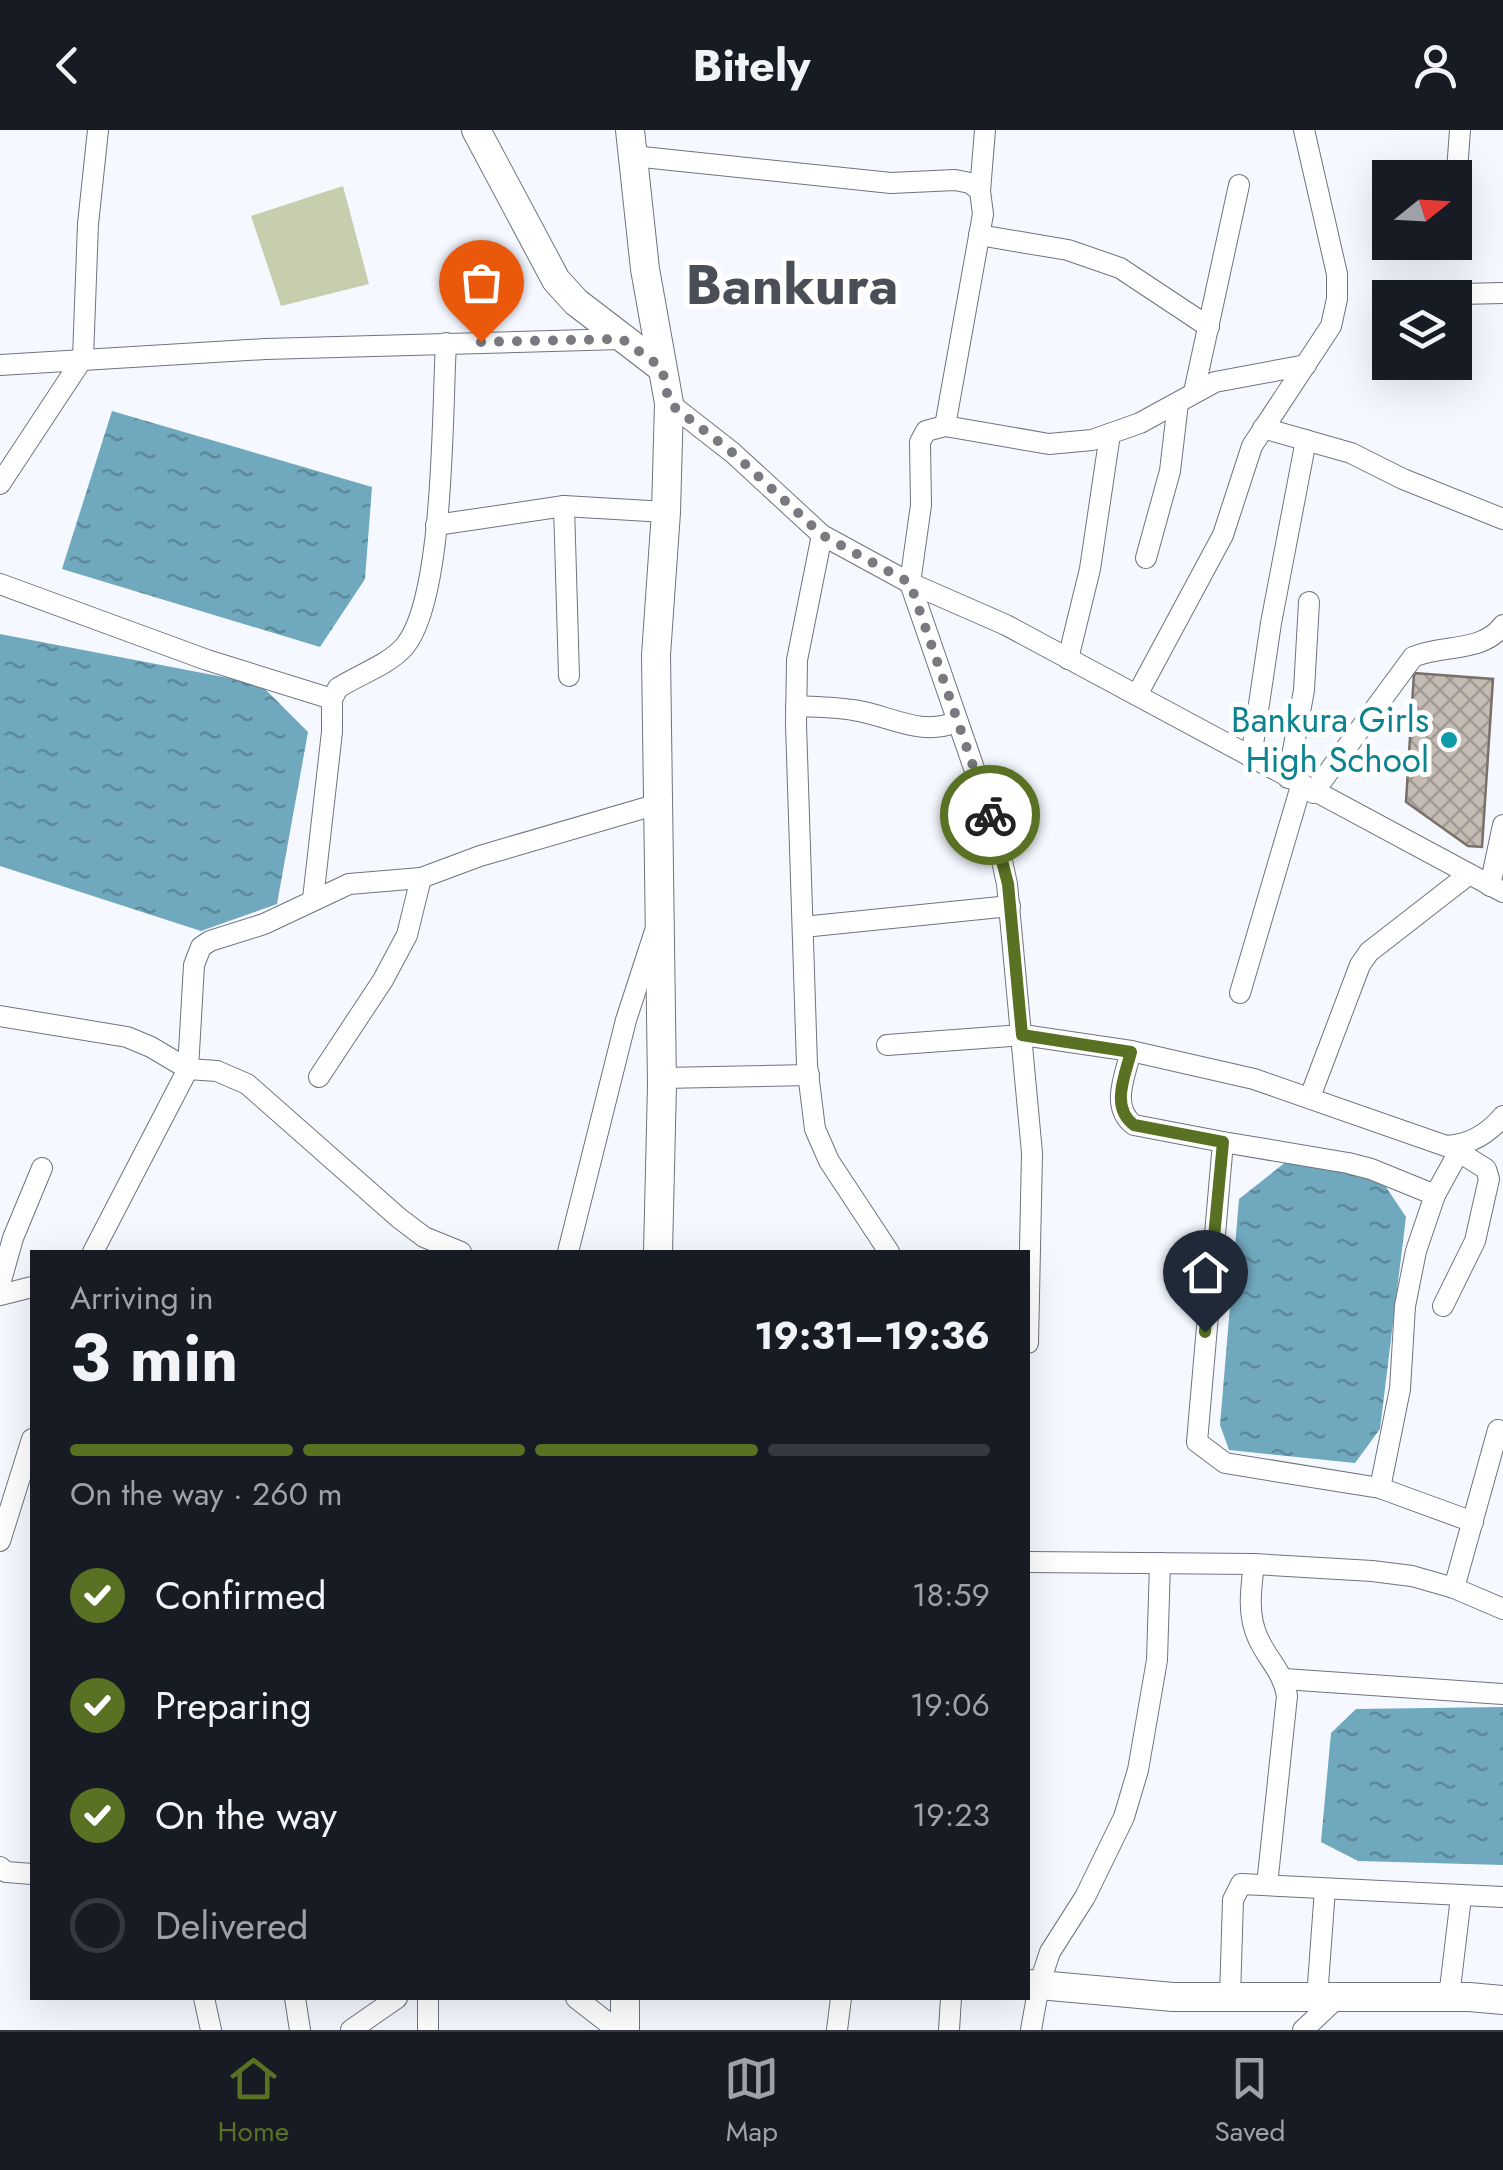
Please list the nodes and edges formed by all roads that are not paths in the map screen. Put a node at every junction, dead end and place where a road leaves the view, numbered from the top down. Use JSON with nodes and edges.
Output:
{"nodes":[{"id":1,"x":98,"y":130,"type":"edge"},
{"id":2,"x":476,"y":130,"type":"edge"},
{"id":3,"x":985,"y":130,"type":"edge"},
{"id":4,"x":1304,"y":130,"type":"edge"},
{"id":5,"x":1460,"y":130,"type":"edge"},
{"id":6,"x":632,"y":143,"type":"edge"},
{"id":7,"x":1458,"y":160,"type":"edge"},
{"id":8,"x":1239,"y":185,"type":"dead end"},
{"id":9,"x":980,"y":191,"type":"junction"},
{"id":10,"x":979,"y":235,"type":"junction"},
{"id":11,"x":1503,"y":293,"type":"edge"},
{"id":12,"x":1472,"y":294,"type":"edge"},
{"id":13,"x":1209,"y":326,"type":"junction"},
{"id":14,"x":622,"y":339,"type":"junction"},
{"id":15,"x":446,"y":343,"type":"junction"},
{"id":16,"x":83,"y":358,"type":"junction"},
{"id":17,"x":0,"y":365,"type":"edge"},
{"id":18,"x":1306,"y":365,"type":"junction"},
{"id":19,"x":662,"y":368,"type":"junction"},
{"id":20,"x":1186,"y":397,"type":"junction"},
{"id":21,"x":669,"y":403,"type":"junction"},
{"id":22,"x":945,"y":426,"type":"junction"},
{"id":23,"x":1263,"y":428,"type":"junction"},
{"id":24,"x":1110,"y":434,"type":"junction"},
{"id":25,"x":1306,"y":440,"type":"junction"},
{"id":26,"x":0,"y":484,"type":"edge"},
{"id":27,"x":564,"y":506,"type":"junction"},
{"id":28,"x":666,"y":512,"type":"junction"},
{"id":29,"x":1503,"y":519,"type":"edge"},
{"id":30,"x":436,"y":525,"type":"junction"},
{"id":31,"x":822,"y":535,"type":"junction"},
{"id":32,"x":1146,"y":558,"type":"dead end"},
{"id":33,"x":910,"y":583,"type":"junction"},
{"id":34,"x":0,"y":584,"type":"edge"},
{"id":35,"x":1310,"y":602,"type":"dead end"},
{"id":36,"x":1500,"y":636,"type":"edge"},
{"id":37,"x":1068,"y":658,"type":"junction"},
{"id":38,"x":569,"y":676,"type":"dead end"},
{"id":39,"x":1136,"y":695,"type":"junction"},
{"id":40,"x":332,"y":698,"type":"junction"},
{"id":41,"x":796,"y":706,"type":"junction"},
{"id":42,"x":956,"y":722,"type":"junction"},
{"id":43,"x":1251,"y":758,"type":"junction"},
{"id":44,"x":1301,"y":786,"type":"junction"},
{"id":45,"x":658,"y":804,"type":"junction"},
{"id":46,"x":1503,"y":825,"type":"edge"},
{"id":47,"x":1468,"y":875,"type":"junction"},
{"id":48,"x":421,"y":878,"type":"junction"},
{"id":49,"x":1497,"y":889,"type":"edge"},
{"id":50,"x":313,"y":898,"type":"junction"},
{"id":51,"x":1010,"y":906,"type":"junction"},
{"id":52,"x":660,"y":914,"type":"junction"},
{"id":53,"x":802,"y":927,"type":"junction"},
{"id":54,"x":1240,"y":993,"type":"dead end"},
{"id":55,"x":0,"y":1016,"type":"edge"},
{"id":56,"x":1022,"y":1035,"type":"junction"},
{"id":57,"x":887,"y":1045,"type":"dead end"},
{"id":58,"x":1131,"y":1052,"type":"junction"},
{"id":59,"x":188,"y":1069,"type":"junction"},
{"id":60,"x":808,"y":1075,"type":"junction"},
{"id":61,"x":318,"y":1077,"type":"dead end"},
{"id":62,"x":662,"y":1078,"type":"junction"},
{"id":63,"x":1310,"y":1097,"type":"junction"},
{"id":64,"x":1503,"y":1116,"type":"edge"},
{"id":65,"x":1223,"y":1142,"type":"junction"},
{"id":66,"x":1460,"y":1149,"type":"junction"},
{"id":67,"x":42,"y":1168,"type":"dead end"},
{"id":68,"x":1435,"y":1196,"type":"junction"},
{"id":69,"x":94,"y":1250,"type":"edge"},
{"id":70,"x":456,"y":1250,"type":"edge"},
{"id":71,"x":568,"y":1250,"type":"edge"},
{"id":72,"x":658,"y":1250,"type":"edge"},
{"id":73,"x":888,"y":1250,"type":"edge"},
{"id":74,"x":1030,"y":1250,"type":"edge"},
{"id":75,"x":0,"y":1284,"type":"edge"},
{"id":76,"x":30,"y":1287,"type":"edge"},
{"id":77,"x":0,"y":1296,"type":"edge"},
{"id":78,"x":1443,"y":1306,"type":"dead end"},
{"id":79,"x":1498,"y":1430,"type":"dead end"},
{"id":80,"x":30,"y":1445,"type":"edge"},
{"id":81,"x":1380,"y":1488,"type":"junction"},
{"id":82,"x":1473,"y":1522,"type":"junction"},
{"id":83,"x":0,"y":1540,"type":"edge"},
{"id":84,"x":1030,"y":1562,"type":"edge"},
{"id":85,"x":1160,"y":1563,"type":"junction"},
{"id":86,"x":1254,"y":1564,"type":"junction"},
{"id":87,"x":1454,"y":1588,"type":"junction"},
{"id":88,"x":1503,"y":1610,"type":"edge"},
{"id":89,"x":1284,"y":1679,"type":"junction"},
{"id":90,"x":1503,"y":1694,"type":"edge"},
{"id":91,"x":0,"y":1868,"type":"edge"},
{"id":92,"x":30,"y":1874,"type":"edge"},
{"id":93,"x":1267,"y":1885,"type":"junction"},
{"id":94,"x":1325,"y":1889,"type":"junction"},
{"id":95,"x":1461,"y":1896,"type":"junction"},
{"id":96,"x":1503,"y":1896,"type":"edge"},
{"id":97,"x":1033,"y":1985,"type":"edge"},
{"id":98,"x":1230,"y":1997,"type":"junction"},
{"id":99,"x":1450,"y":1997,"type":"junction"},
{"id":100,"x":1327,"y":1998,"type":"junction"},
{"id":101,"x":204,"y":2000,"type":"edge"},
{"id":102,"x":295,"y":2000,"type":"edge"},
{"id":103,"x":395,"y":2000,"type":"edge"},
{"id":104,"x":428,"y":2000,"type":"edge"},
{"id":105,"x":579,"y":2000,"type":"edge"},
{"id":106,"x":626,"y":2000,"type":"edge"},
{"id":107,"x":841,"y":2000,"type":"edge"},
{"id":108,"x":951,"y":2000,"type":"edge"},
{"id":109,"x":1503,"y":2000,"type":"edge"},
{"id":110,"x":211,"y":2030,"type":"edge"},
{"id":111,"x":300,"y":2030,"type":"edge"},
{"id":112,"x":351,"y":2030,"type":"edge"},
{"id":113,"x":428,"y":2030,"type":"edge"},
{"id":114,"x":621,"y":2030,"type":"edge"},
{"id":115,"x":837,"y":2030,"type":"edge"},
{"id":116,"x":949,"y":2030,"type":"edge"},
{"id":117,"x":1031,"y":2030,"type":"edge"},
{"id":118,"x":1303,"y":2030,"type":"edge"}],
"edges":[{"from":1,"to":16,"type":"street"},
{"from":2,"to":14,"type":"street"},
{"from":3,"to":9,"type":"street"},
{"from":4,"to":18,"type":"street"},
{"from":5,"to":7,"type":"street"},
{"from":6,"to":9,"type":"street"},
{"from":6,"to":19,"type":"street"},
{"from":8,"to":13,"type":"street"},
{"from":9,"to":10,"type":"street"},
{"from":10,"to":13,"type":"street"},
{"from":10,"to":22,"type":"street"},
{"from":11,"to":12,"type":"street"},
{"from":13,"to":20,"type":"street"},
{"from":14,"to":15,"type":"street"},
{"from":14,"to":19,"type":"street"},
{"from":15,"to":16,"type":"street"},
{"from":15,"to":30,"type":"street"},
{"from":16,"to":17,"type":"street"},
{"from":16,"to":26,"type":"street"},
{"from":18,"to":20,"type":"street"},
{"from":18,"to":23,"type":"street"},
{"from":19,"to":21,"type":"street"},
{"from":20,"to":24,"type":"street"},
{"from":20,"to":32,"type":"street"},
{"from":21,"to":28,"type":"street"},
{"from":21,"to":31,"type":"street"},
{"from":22,"to":24,"type":"street"},
{"from":22,"to":33,"type":"street"},
{"from":23,"to":25,"type":"street"},
{"from":23,"to":39,"type":"street"},
{"from":24,"to":37,"type":"street"},
{"from":25,"to":29,"type":"street"},
{"from":25,"to":43,"type":"street"},
{"from":27,"to":28,"type":"street"},
{"from":27,"to":30,"type":"street"},
{"from":27,"to":38,"type":"street"},
{"from":28,"to":45,"type":"street"},
{"from":30,"to":40,"type":"street"},
{"from":31,"to":33,"type":"street"},
{"from":31,"to":41,"type":"street"},
{"from":33,"to":37,"type":"street"},
{"from":33,"to":42,"type":"street"},
{"from":34,"to":40,"type":"street"},
{"from":35,"to":44,"type":"street"},
{"from":36,"to":44,"type":"street"},
{"from":37,"to":39,"type":"street"},
{"from":39,"to":43,"type":"street"},
{"from":40,"to":50,"type":"street"},
{"from":41,"to":42,"type":"street"},
{"from":41,"to":53,"type":"street"},
{"from":42,"to":51,"type":"street"},
{"from":43,"to":44,"type":"street"},
{"from":44,"to":47,"type":"street"},
{"from":44,"to":54,"type":"street"},
{"from":45,"to":48,"type":"street"},
{"from":45,"to":52,"type":"street"},
{"from":46,"to":49,"type":"street"},
{"from":47,"to":49,"type":"street"},
{"from":47,"to":63,"type":"street"},
{"from":48,"to":50,"type":"street"},
{"from":48,"to":61,"type":"street"},
{"from":50,"to":59,"type":"street"},
{"from":51,"to":53,"type":"street"},
{"from":51,"to":56,"type":"street"},
{"from":52,"to":62,"type":"street"},
{"from":52,"to":71,"type":"street"},
{"from":53,"to":60,"type":"street"},
{"from":55,"to":59,"type":"street"},
{"from":56,"to":57,"type":"street"},
{"from":56,"to":58,"type":"street"},
{"from":56,"to":74,"type":"street"},
{"from":58,"to":63,"type":"street"},
{"from":58,"to":65,"type":"street"},
{"from":59,"to":69,"type":"street"},
{"from":59,"to":70,"type":"street"},
{"from":60,"to":62,"type":"street"},
{"from":60,"to":73,"type":"street"},
{"from":62,"to":72,"type":"street"},
{"from":63,"to":66,"type":"street"},
{"from":64,"to":66,"type":"street"},
{"from":65,"to":68,"type":"street"},
{"from":65,"to":81,"type":"street"},
{"from":66,"to":68,"type":"street"},
{"from":66,"to":78,"type":"street"},
{"from":67,"to":75,"type":"street"},
{"from":68,"to":81,"type":"street"},
{"from":76,"to":77,"type":"street"},
{"from":79,"to":82,"type":"street"},
{"from":80,"to":83,"type":"street"},
{"from":81,"to":82,"type":"street"},
{"from":82,"to":87,"type":"street"},
{"from":84,"to":85,"type":"street"},
{"from":85,"to":86,"type":"street"},
{"from":85,"to":97,"type":"street"},
{"from":86,"to":87,"type":"street"},
{"from":86,"to":89,"type":"street"},
{"from":87,"to":88,"type":"street"},
{"from":89,"to":90,"type":"street"},
{"from":89,"to":93,"type":"street"},
{"from":91,"to":92,"type":"street"},
{"from":93,"to":94,"type":"street"},
{"from":93,"to":98,"type":"street"},
{"from":94,"to":95,"type":"street"},
{"from":94,"to":100,"type":"street"},
{"from":95,"to":96,"type":"street"},
{"from":95,"to":99,"type":"street"},
{"from":97,"to":98,"type":"street"},
{"from":97,"to":117,"type":"street"},
{"from":98,"to":100,"type":"street"},
{"from":99,"to":100,"type":"street"},
{"from":99,"to":109,"type":"street"},
{"from":100,"to":118,"type":"street"},
{"from":101,"to":110,"type":"street"},
{"from":102,"to":111,"type":"street"},
{"from":103,"to":112,"type":"street"},
{"from":104,"to":113,"type":"street"},
{"from":105,"to":114,"type":"street"},
{"from":106,"to":114,"type":"street"},
{"from":107,"to":115,"type":"street"},
{"from":108,"to":116,"type":"street"}]}
